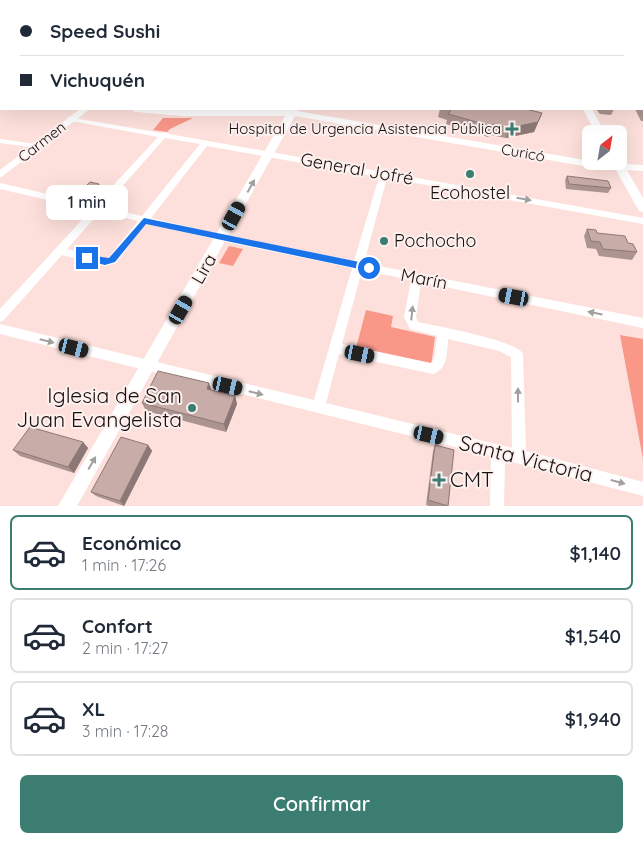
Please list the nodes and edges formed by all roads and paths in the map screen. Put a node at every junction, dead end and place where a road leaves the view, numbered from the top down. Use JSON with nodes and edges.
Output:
{"nodes":[{"id":1,"x":84,"y":110,"type":"edge"},
{"id":2,"x":149,"y":110,"type":"edge"},
{"id":3,"x":589,"y":110,"type":"edge"},
{"id":4,"x":293,"y":111,"type":"edge"},
{"id":5,"x":71,"y":119,"type":"junction"},
{"id":6,"x":596,"y":125,"type":"edge"},
{"id":7,"x":165,"y":134,"type":"junction"},
{"id":8,"x":0,"y":141,"type":"edge"},
{"id":9,"x":206,"y":142,"type":"junction"},
{"id":10,"x":36,"y":146,"type":"junction"},
{"id":11,"x":269,"y":153,"type":"junction"},
{"id":12,"x":582,"y":163,"type":"edge"},
{"id":13,"x":628,"y":166,"type":"edge"},
{"id":14,"x":643,"y":168,"type":"edge"},
{"id":15,"x":622,"y":170,"type":"edge"},
{"id":16,"x":384,"y":174,"type":"junction"},
{"id":17,"x":0,"y":175,"type":"edge"},
{"id":18,"x":0,"y":186,"type":"edge"},
{"id":19,"x":643,"y":208,"type":"edge"},
{"id":20,"x":96,"y":209,"type":"junction"},
{"id":21,"x":144,"y":221,"type":"junction"},
{"id":22,"x":643,"y":221,"type":"edge"},
{"id":23,"x":222,"y":238,"type":"junction"},
{"id":24,"x":59,"y":251,"type":"junction"},
{"id":25,"x":358,"y":265,"type":"junction"},
{"id":26,"x":417,"y":277,"type":"junction"},
{"id":27,"x":0,"y":317,"type":"edge"},
{"id":28,"x":643,"y":323,"type":"edge"},
{"id":29,"x":0,"y":329,"type":"edge"},
{"id":30,"x":444,"y":334,"type":"junction"},
{"id":31,"x":334,"y":348,"type":"junction"},
{"id":32,"x":148,"y":367,"type":"junction"},
{"id":33,"x":318,"y":408,"type":"junction"},
{"id":34,"x":498,"y":451,"type":"junction"},
{"id":35,"x":519,"y":456,"type":"junction"},
{"id":36,"x":643,"y":489,"type":"edge"},
{"id":37,"x":67,"y":506,"type":"edge"},
{"id":38,"x":497,"y":506,"type":"edge"}],
"edges":[{"from":1,"to":5,"type":"main road","name":"Carmen"},
{"from":2,"to":4,"type":"main road","name":"Curicó"},
{"from":3,"to":6,"type":"main road"},
{"from":4,"to":11,"type":"main road","name":"Lira"},
{"from":4,"to":12,"type":"main road","name":"Curicó"},
{"from":5,"to":7,"type":"street","name":"General Jofré"},
{"from":5,"to":10,"type":"main road","name":"Carmen"},
{"from":7,"to":9,"type":"street","name":"General Jofré"},
{"from":7,"to":20,"type":"street"},
{"from":8,"to":10,"type":"street"},
{"from":9,"to":11,"type":"street","name":"General Jofré"},
{"from":9,"to":21,"type":"street"},
{"from":10,"to":17,"type":"main road","name":"Carmen"},
{"from":11,"to":16,"type":"street","name":"General Jofré"},
{"from":23,"to":11,"type":"main road","name":"Lira","one_way":true},
{"from":13,"to":14,"type":"main road","name":"Curicó"},
{"from":15,"to":19,"type":"main road"},
{"from":16,"to":22,"type":"street","name":"General Jofré","one_way":true},
{"from":16,"to":25,"type":"street"},
{"from":18,"to":20,"type":"street","name":"Marín"},
{"from":20,"to":21,"type":"street","name":"Marín"},
{"from":20,"to":24,"type":"street"},
{"from":21,"to":23,"type":"street","name":"Marín"},
{"from":21,"to":24,"type":"street"},
{"from":23,"to":25,"type":"street","name":"Marín"},
{"from":23,"to":32,"type":"main road","name":"Lira"},
{"from":24,"to":27,"type":"street"},
{"from":25,"to":26,"type":"street","name":"Marín"},
{"from":25,"to":31,"type":"street"},
{"from":28,"to":26,"type":"street","name":"Marín","one_way":true},
{"from":30,"to":26,"type":"street","one_way":true},
{"from":29,"to":32,"type":"street","name":"Santa Victoria","one_way":true},
{"from":30,"to":31,"type":"street"},
{"from":35,"to":30,"type":"street","one_way":true},
{"from":31,"to":33,"type":"street"},
{"from":32,"to":33,"type":"street","name":"Santa Victoria","one_way":true},
{"from":37,"to":32,"type":"main road","name":"Lira","one_way":true},
{"from":33,"to":34,"type":"street","name":"Santa Victoria"},
{"from":34,"to":35,"type":"street","name":"Santa Victoria"},
{"from":34,"to":38,"type":"street"},
{"from":35,"to":36,"type":"street","name":"Santa Victoria","one_way":true}]}
